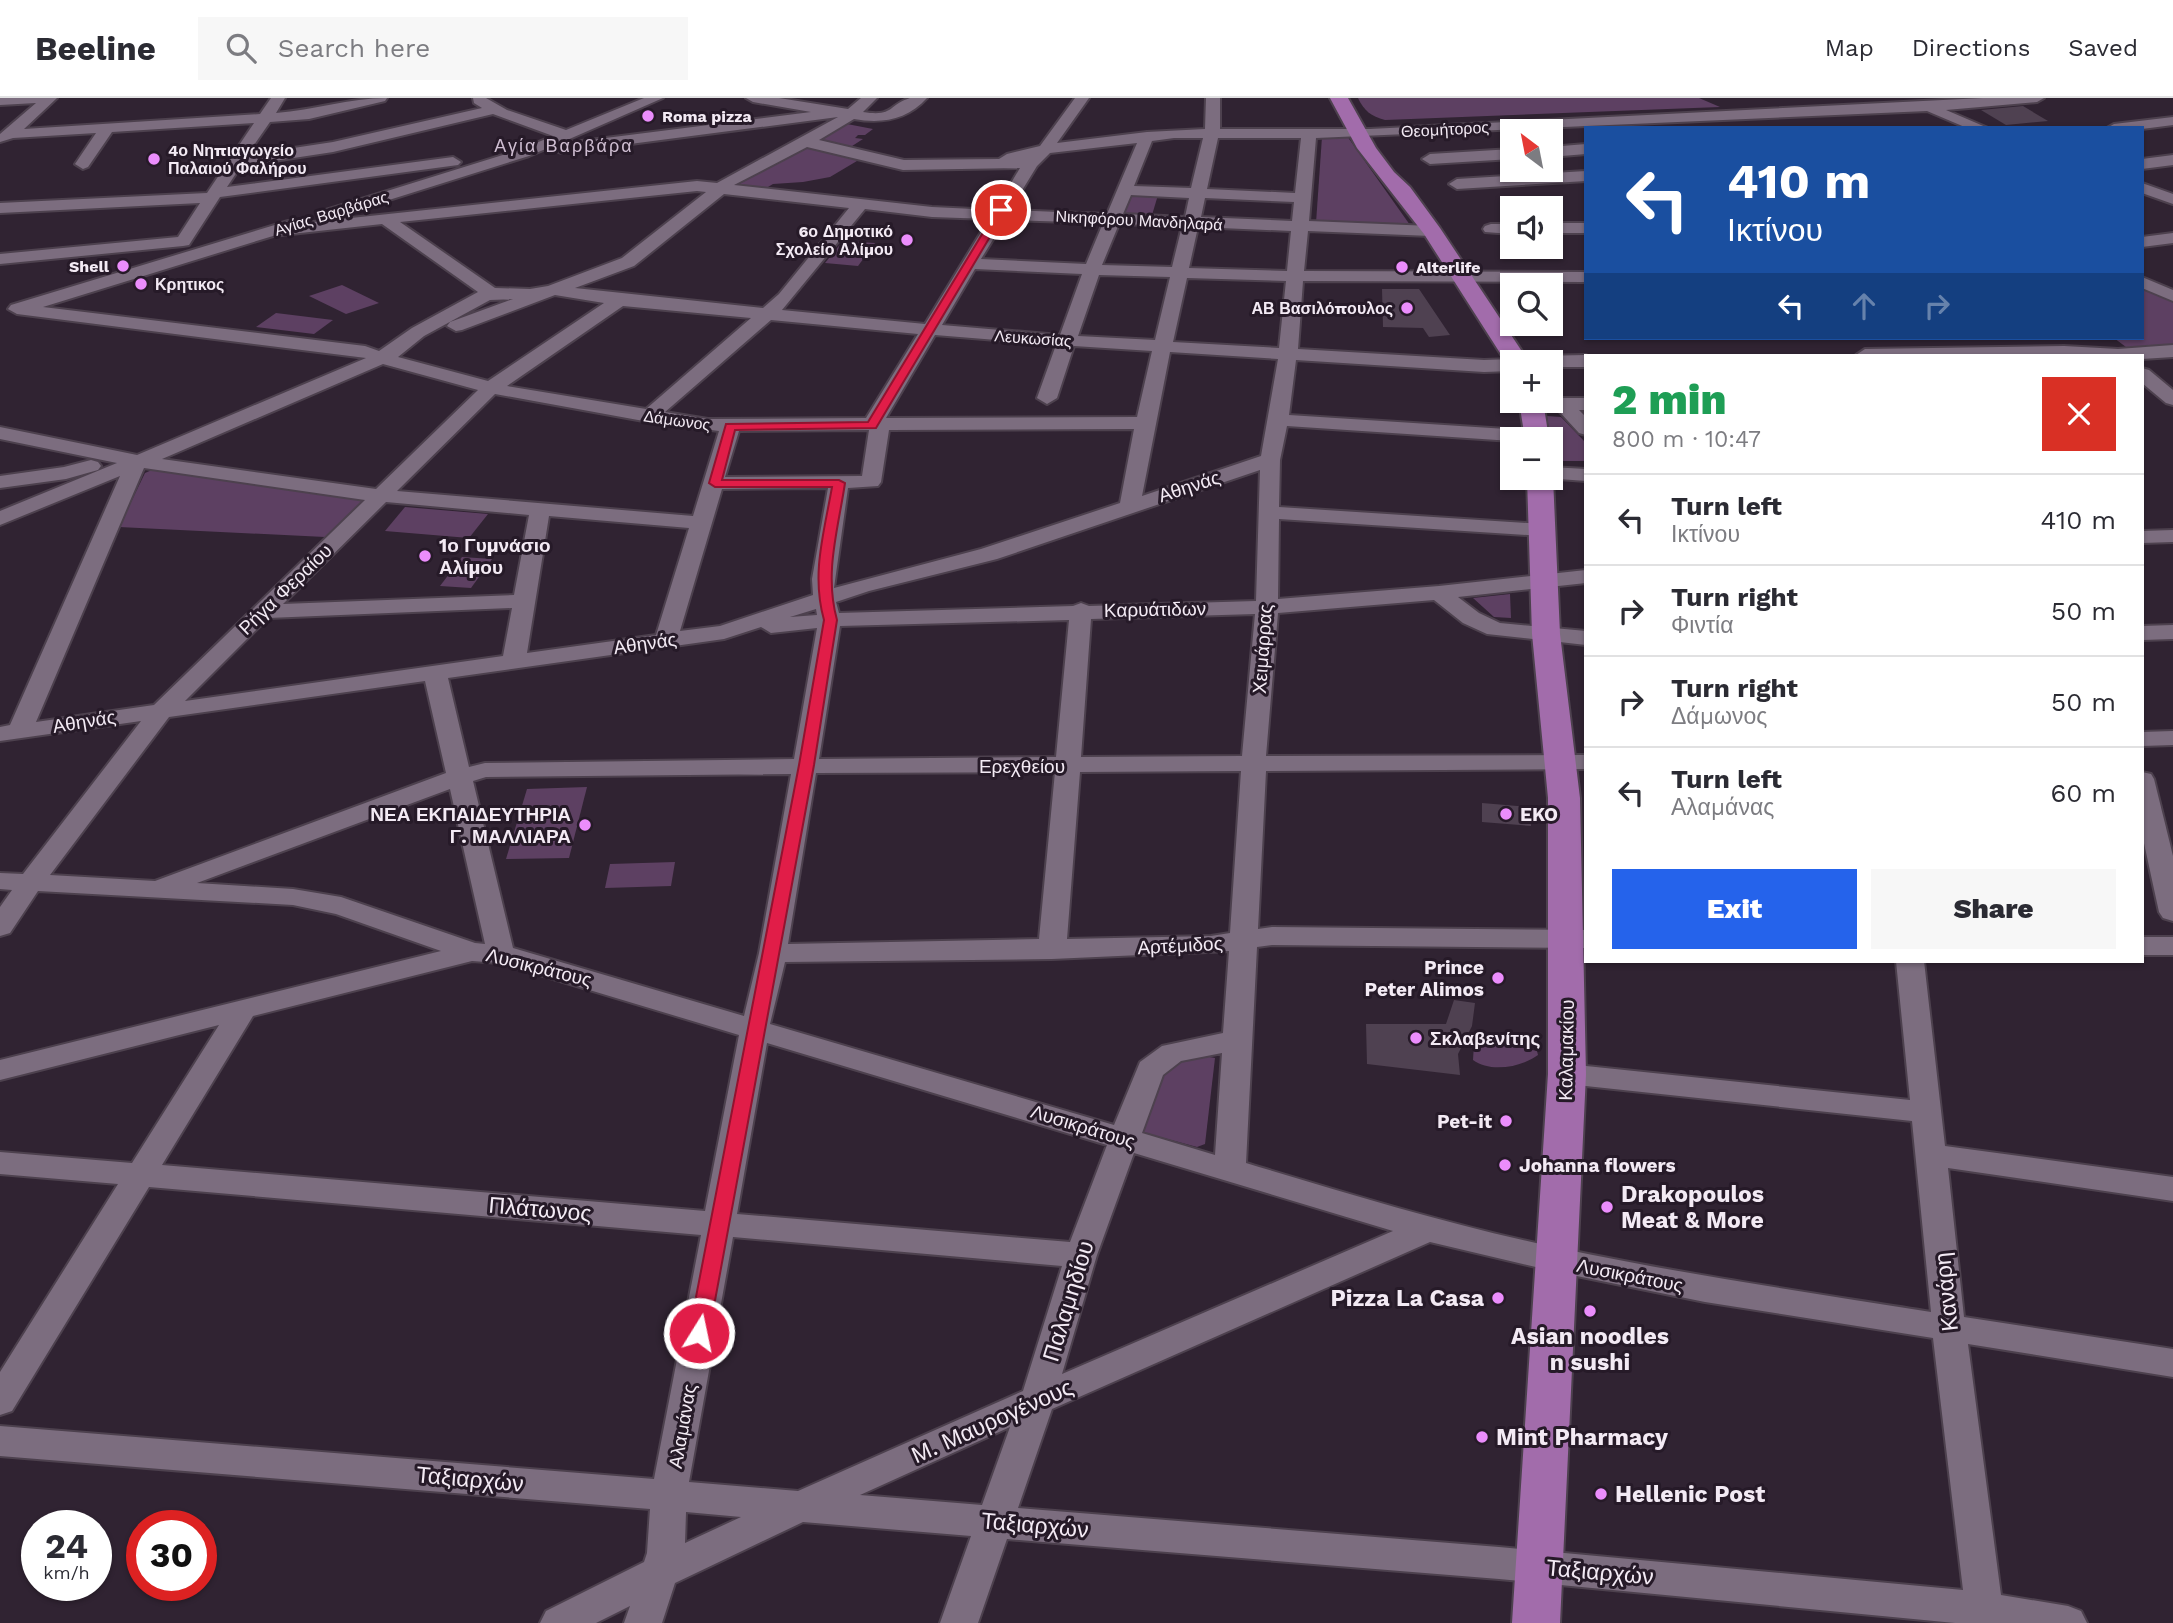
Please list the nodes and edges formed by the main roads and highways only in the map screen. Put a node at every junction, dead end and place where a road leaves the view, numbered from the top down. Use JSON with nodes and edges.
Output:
{"nodes":[{"id":1,"x":1339,"y":98,"type":"edge"},
{"id":2,"x":1352,"y":98,"type":"edge"},
{"id":3,"x":1364,"y":130,"type":"junction"},
{"id":4,"x":1509,"y":350,"type":"edge"},
{"id":5,"x":1541,"y":490,"type":"edge"},
{"id":6,"x":1572,"y":762,"type":"edge"},
{"id":7,"x":1575,"y":831,"type":"edge"},
{"id":8,"x":1576,"y":939,"type":"edge"},
{"id":9,"x":1536,"y":1623,"type":"edge"}],
"edges":[{"from":1,"to":3,"type":"main road"},
{"from":2,"to":3,"type":"main road"},
{"from":3,"to":4,"type":"main road"},
{"from":5,"to":6,"type":"main road","name":"Καλαμακίου"},
{"from":6,"to":7,"type":"main road","name":"Καλαμακίου"},
{"from":7,"to":8,"type":"main road","name":"Καλαμακίου"},
{"from":8,"to":9,"type":"main road","name":"Καλαμακίου"}]}
